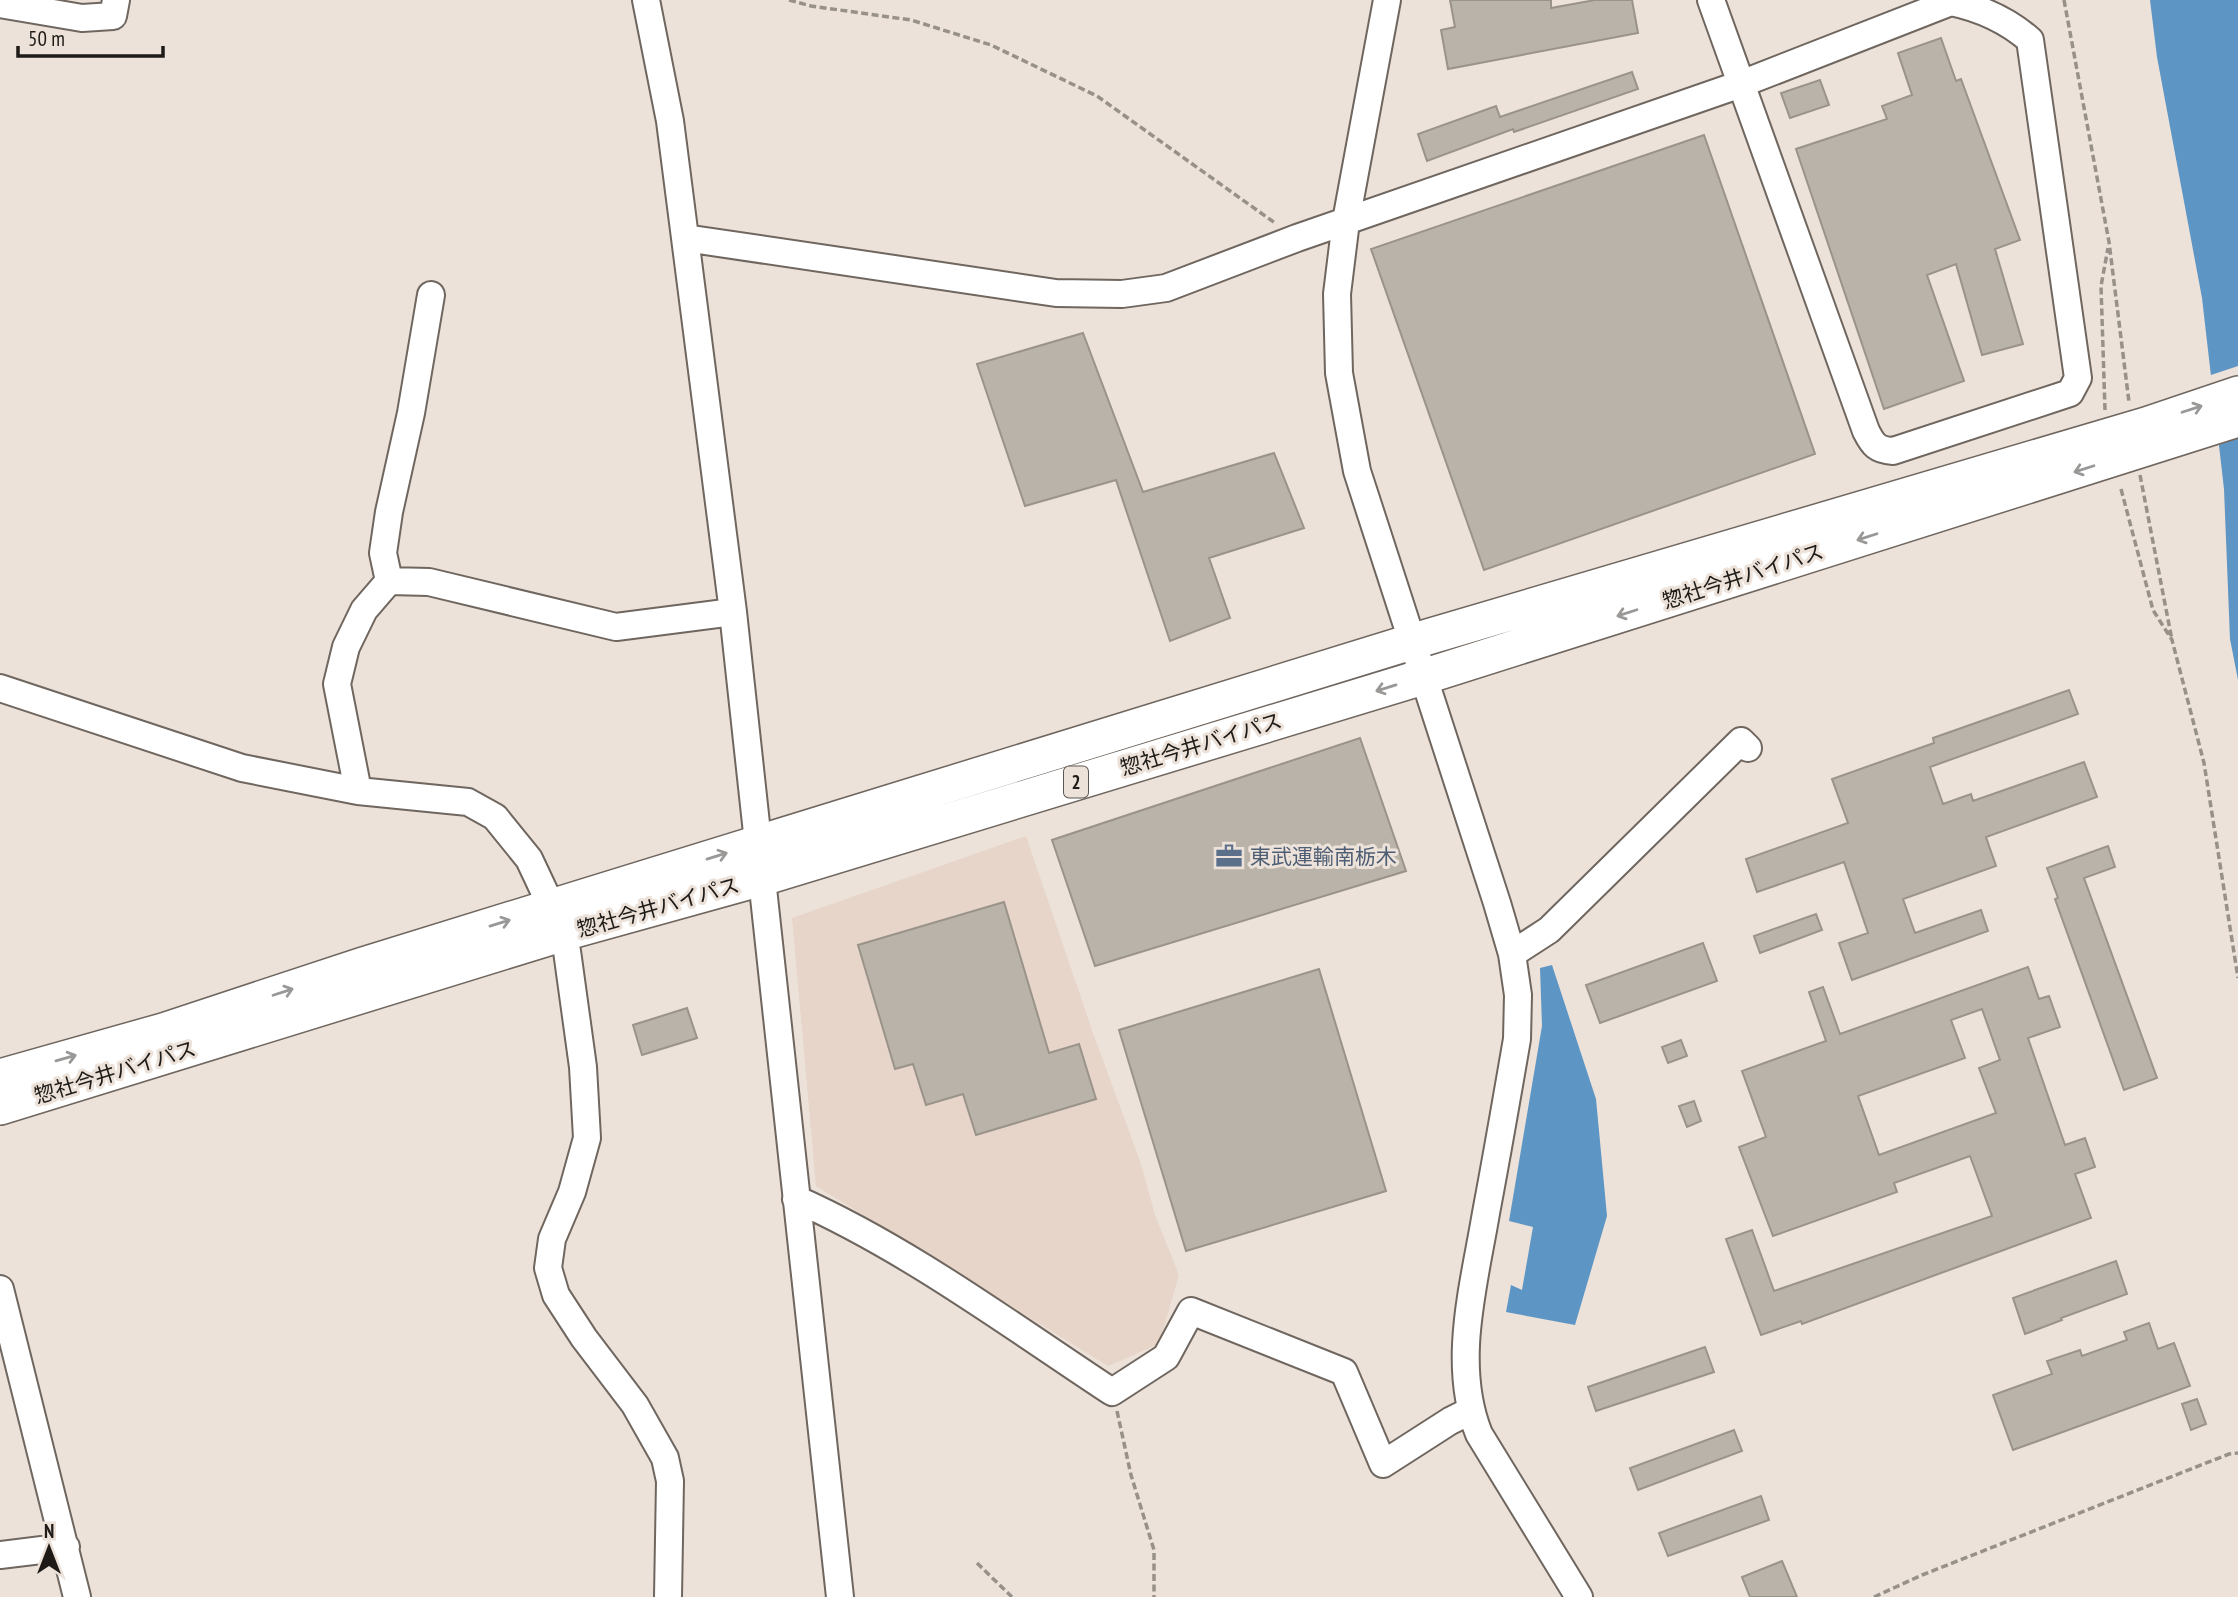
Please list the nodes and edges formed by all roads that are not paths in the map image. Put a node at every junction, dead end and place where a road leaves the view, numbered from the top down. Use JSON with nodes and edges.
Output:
{"nodes":[{"id":1,"x":116,"y":0,"type":"edge"},
{"id":2,"x":646,"y":0,"type":"edge"},
{"id":3,"x":1387,"y":0,"type":"edge"},
{"id":4,"x":1711,"y":0,"type":"edge"},
{"id":5,"x":0,"y":4,"type":"edge"},
{"id":6,"x":1741,"y":84,"type":"junction"},
{"id":7,"x":1346,"y":221,"type":"junction"},
{"id":8,"x":685,"y":238,"type":"junction"},
{"id":9,"x":431,"y":295,"type":"dead end"},
{"id":10,"x":2238,"y":394,"type":"edge"},
{"id":11,"x":2238,"y":419,"type":"edge"},
{"id":12,"x":2134,"y":432,"type":"junction"},
{"id":13,"x":389,"y":581,"type":"junction"},
{"id":14,"x":733,"y":612,"type":"junction"},
{"id":15,"x":1414,"y":641,"type":"junction"},
{"id":16,"x":1426,"y":676,"type":"junction"},
{"id":17,"x":0,"y":688,"type":"edge"},
{"id":18,"x":1748,"y":748,"type":"dead end"},
{"id":19,"x":358,"y":790,"type":"junction"},
{"id":20,"x":758,"y":842,"type":"junction"},
{"id":21,"x":762,"y":877,"type":"junction"},
{"id":22,"x":545,"y":893,"type":"dead end"},
{"id":23,"x":567,"y":951,"type":"dead end"},
{"id":24,"x":1512,"y":954,"type":"junction"},
{"id":25,"x":0,"y":1077,"type":"edge"},
{"id":26,"x":0,"y":1107,"type":"edge"},
{"id":27,"x":796,"y":1199,"type":"junction"},
{"id":28,"x":0,"y":1289,"type":"edge"},
{"id":29,"x":1470,"y":1411,"type":"junction"},
{"id":30,"x":66,"y":1547,"type":"junction"},
{"id":31,"x":0,"y":1555,"type":"edge"},
{"id":32,"x":77,"y":1597,"type":"edge"},
{"id":33,"x":668,"y":1597,"type":"edge"},
{"id":34,"x":840,"y":1597,"type":"edge"},
{"id":35,"x":1579,"y":1597,"type":"edge"}],
"edges":[{"from":1,"to":5,"type":"street"},
{"from":2,"to":8,"type":"street"},
{"from":3,"to":7,"type":"street"},
{"from":4,"to":6,"type":"street"},
{"from":6,"to":6,"type":"street"},
{"from":6,"to":7,"type":"street"},
{"from":7,"to":8,"type":"street"},
{"from":7,"to":15,"type":"street"},
{"from":8,"to":14,"type":"street"},
{"from":9,"to":13,"type":"street"},
{"from":12,"to":10,"type":"main road","name":"惣社今井バイパス","number":"2","one_way":true},
{"from":11,"to":12,"type":"main road","name":"惣社今井バイパス","number":"2"},
{"from":12,"to":15,"type":"main road","name":"惣社今井バイパス","number":"2"},
{"from":12,"to":16,"type":"main road","name":"惣社今井バイパス","number":"2","one_way":true},
{"from":13,"to":14,"type":"street"},
{"from":13,"to":19,"type":"street"},
{"from":14,"to":20,"type":"street"},
{"from":15,"to":16,"type":"street"},
{"from":15,"to":20,"type":"main road","name":"惣社今井バイパス","number":"2"},
{"from":16,"to":21,"type":"main road","name":"惣社今井バイパス","number":"2","one_way":true},
{"from":16,"to":24,"type":"street"},
{"from":17,"to":19,"type":"street"},
{"from":18,"to":24,"type":"street"},
{"from":19,"to":22,"type":"street"},
{"from":20,"to":21,"type":"street"},
{"from":25,"to":20,"type":"main road","name":"惣社今井バイパス","number":"2","one_way":true},
{"from":21,"to":26,"type":"main road","name":"惣社今井バイパス","number":"2"},
{"from":21,"to":27,"type":"street"},
{"from":23,"to":33,"type":"street"},
{"from":24,"to":29,"type":"street"},
{"from":27,"to":29,"type":"street"},
{"from":27,"to":34,"type":"street"},
{"from":28,"to":30,"type":"street"},
{"from":29,"to":35,"type":"street"},
{"from":30,"to":31,"type":"street"},
{"from":30,"to":32,"type":"street"}]}
